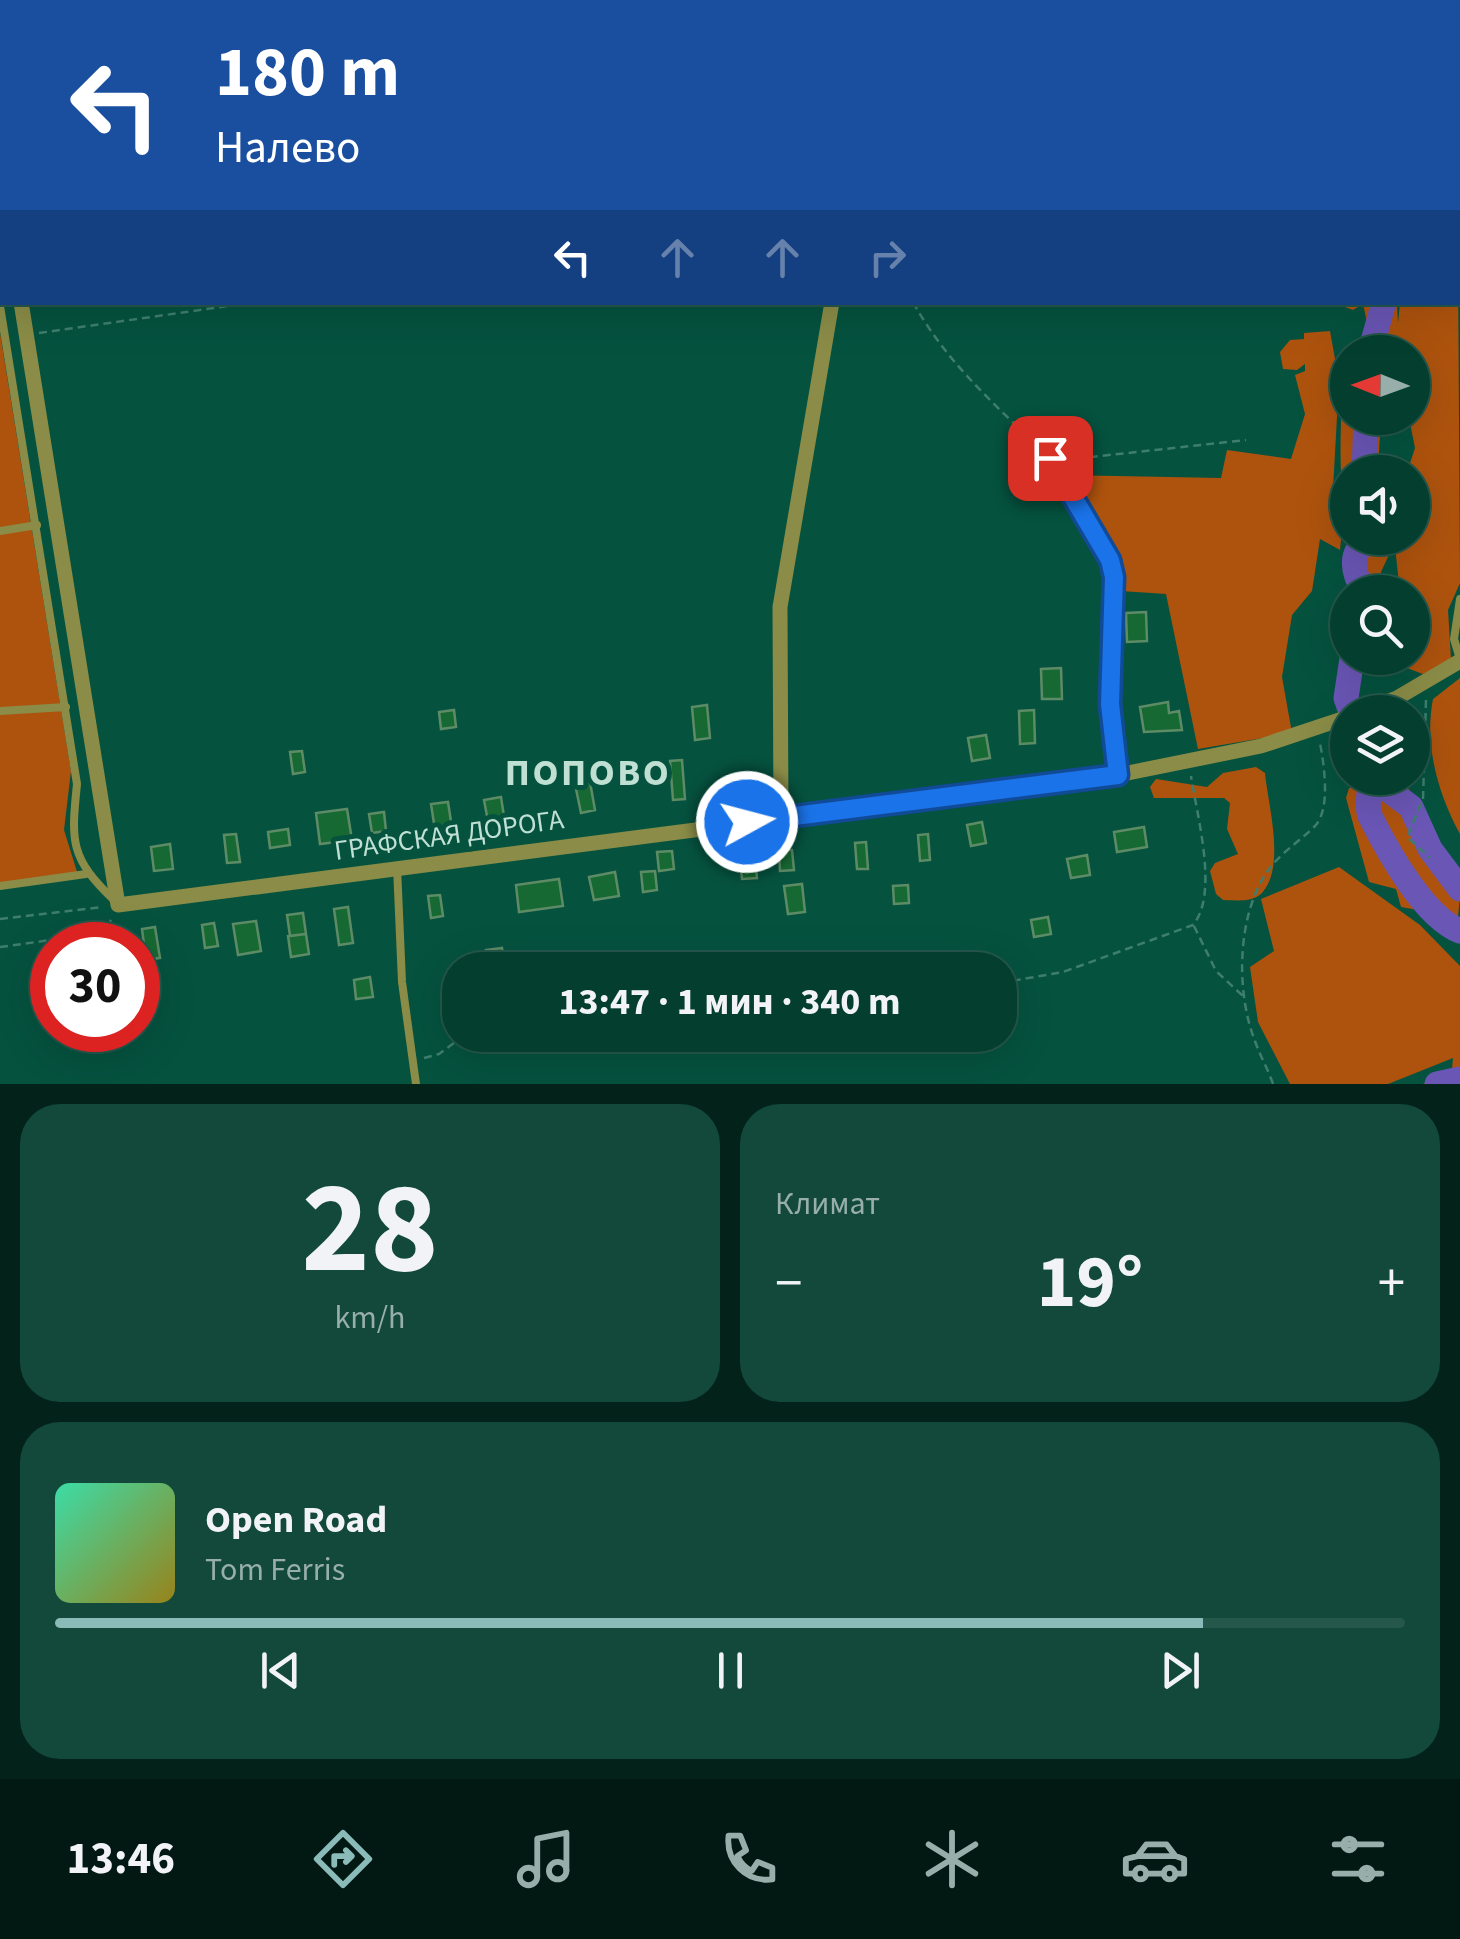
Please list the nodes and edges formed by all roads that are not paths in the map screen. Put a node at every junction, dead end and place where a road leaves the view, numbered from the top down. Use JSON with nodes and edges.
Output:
{"nodes":[{"id":1,"x":21,"y":305,"type":"edge"},
{"id":2,"x":831,"y":305,"type":"edge"},
{"id":3,"x":0,"y":306,"type":"edge"},
{"id":4,"x":4,"y":344,"type":"edge"},
{"id":5,"x":1050,"y":458,"type":"road end"},
{"id":6,"x":37,"y":525,"type":"junction"},
{"id":7,"x":0,"y":531,"type":"edge"},
{"id":8,"x":1460,"y":599,"type":"edge"},
{"id":9,"x":1460,"y":660,"type":"edge"},
{"id":10,"x":1402,"y":695,"type":"edge"},
{"id":11,"x":66,"y":707,"type":"junction"},
{"id":12,"x":0,"y":711,"type":"edge"},
{"id":13,"x":1330,"y":725,"type":"edge"},
{"id":14,"x":1118,"y":775,"type":"junction"},
{"id":15,"x":781,"y":818,"type":"junction"},
{"id":16,"x":396,"y":867,"type":"junction"},
{"id":17,"x":86,"y":874,"type":"junction"},
{"id":18,"x":0,"y":886,"type":"edge"},
{"id":19,"x":121,"y":904,"type":"junction"},
{"id":20,"x":416,"y":1084,"type":"edge"}],
"edges":[{"from":1,"to":19,"type":"street"},
{"from":2,"to":15,"type":"street"},
{"from":3,"to":4,"type":"lane"},
{"from":4,"to":6,"type":"lane"},
{"from":5,"to":14,"type":"lane"},
{"from":6,"to":7,"type":"lane"},
{"from":6,"to":11,"type":"lane"},
{"from":8,"to":9,"type":"lane"},
{"from":9,"to":10,"type":"street"},
{"from":11,"to":12,"type":"lane"},
{"from":11,"to":17,"type":"lane"},
{"from":13,"to":14,"type":"street","name":"ГРАФСКАЯ ДОРОГА"},
{"from":14,"to":15,"type":"street","name":"ГРАФСКАЯ ДОРОГА"},
{"from":15,"to":16,"type":"street","name":"ГРАФСКАЯ ДОРОГА"},
{"from":16,"to":19,"type":"street","name":"ГРАФСКАЯ ДОРОГА"},
{"from":16,"to":20,"type":"lane"},
{"from":17,"to":18,"type":"lane"},
{"from":17,"to":19,"type":"lane"}]}
